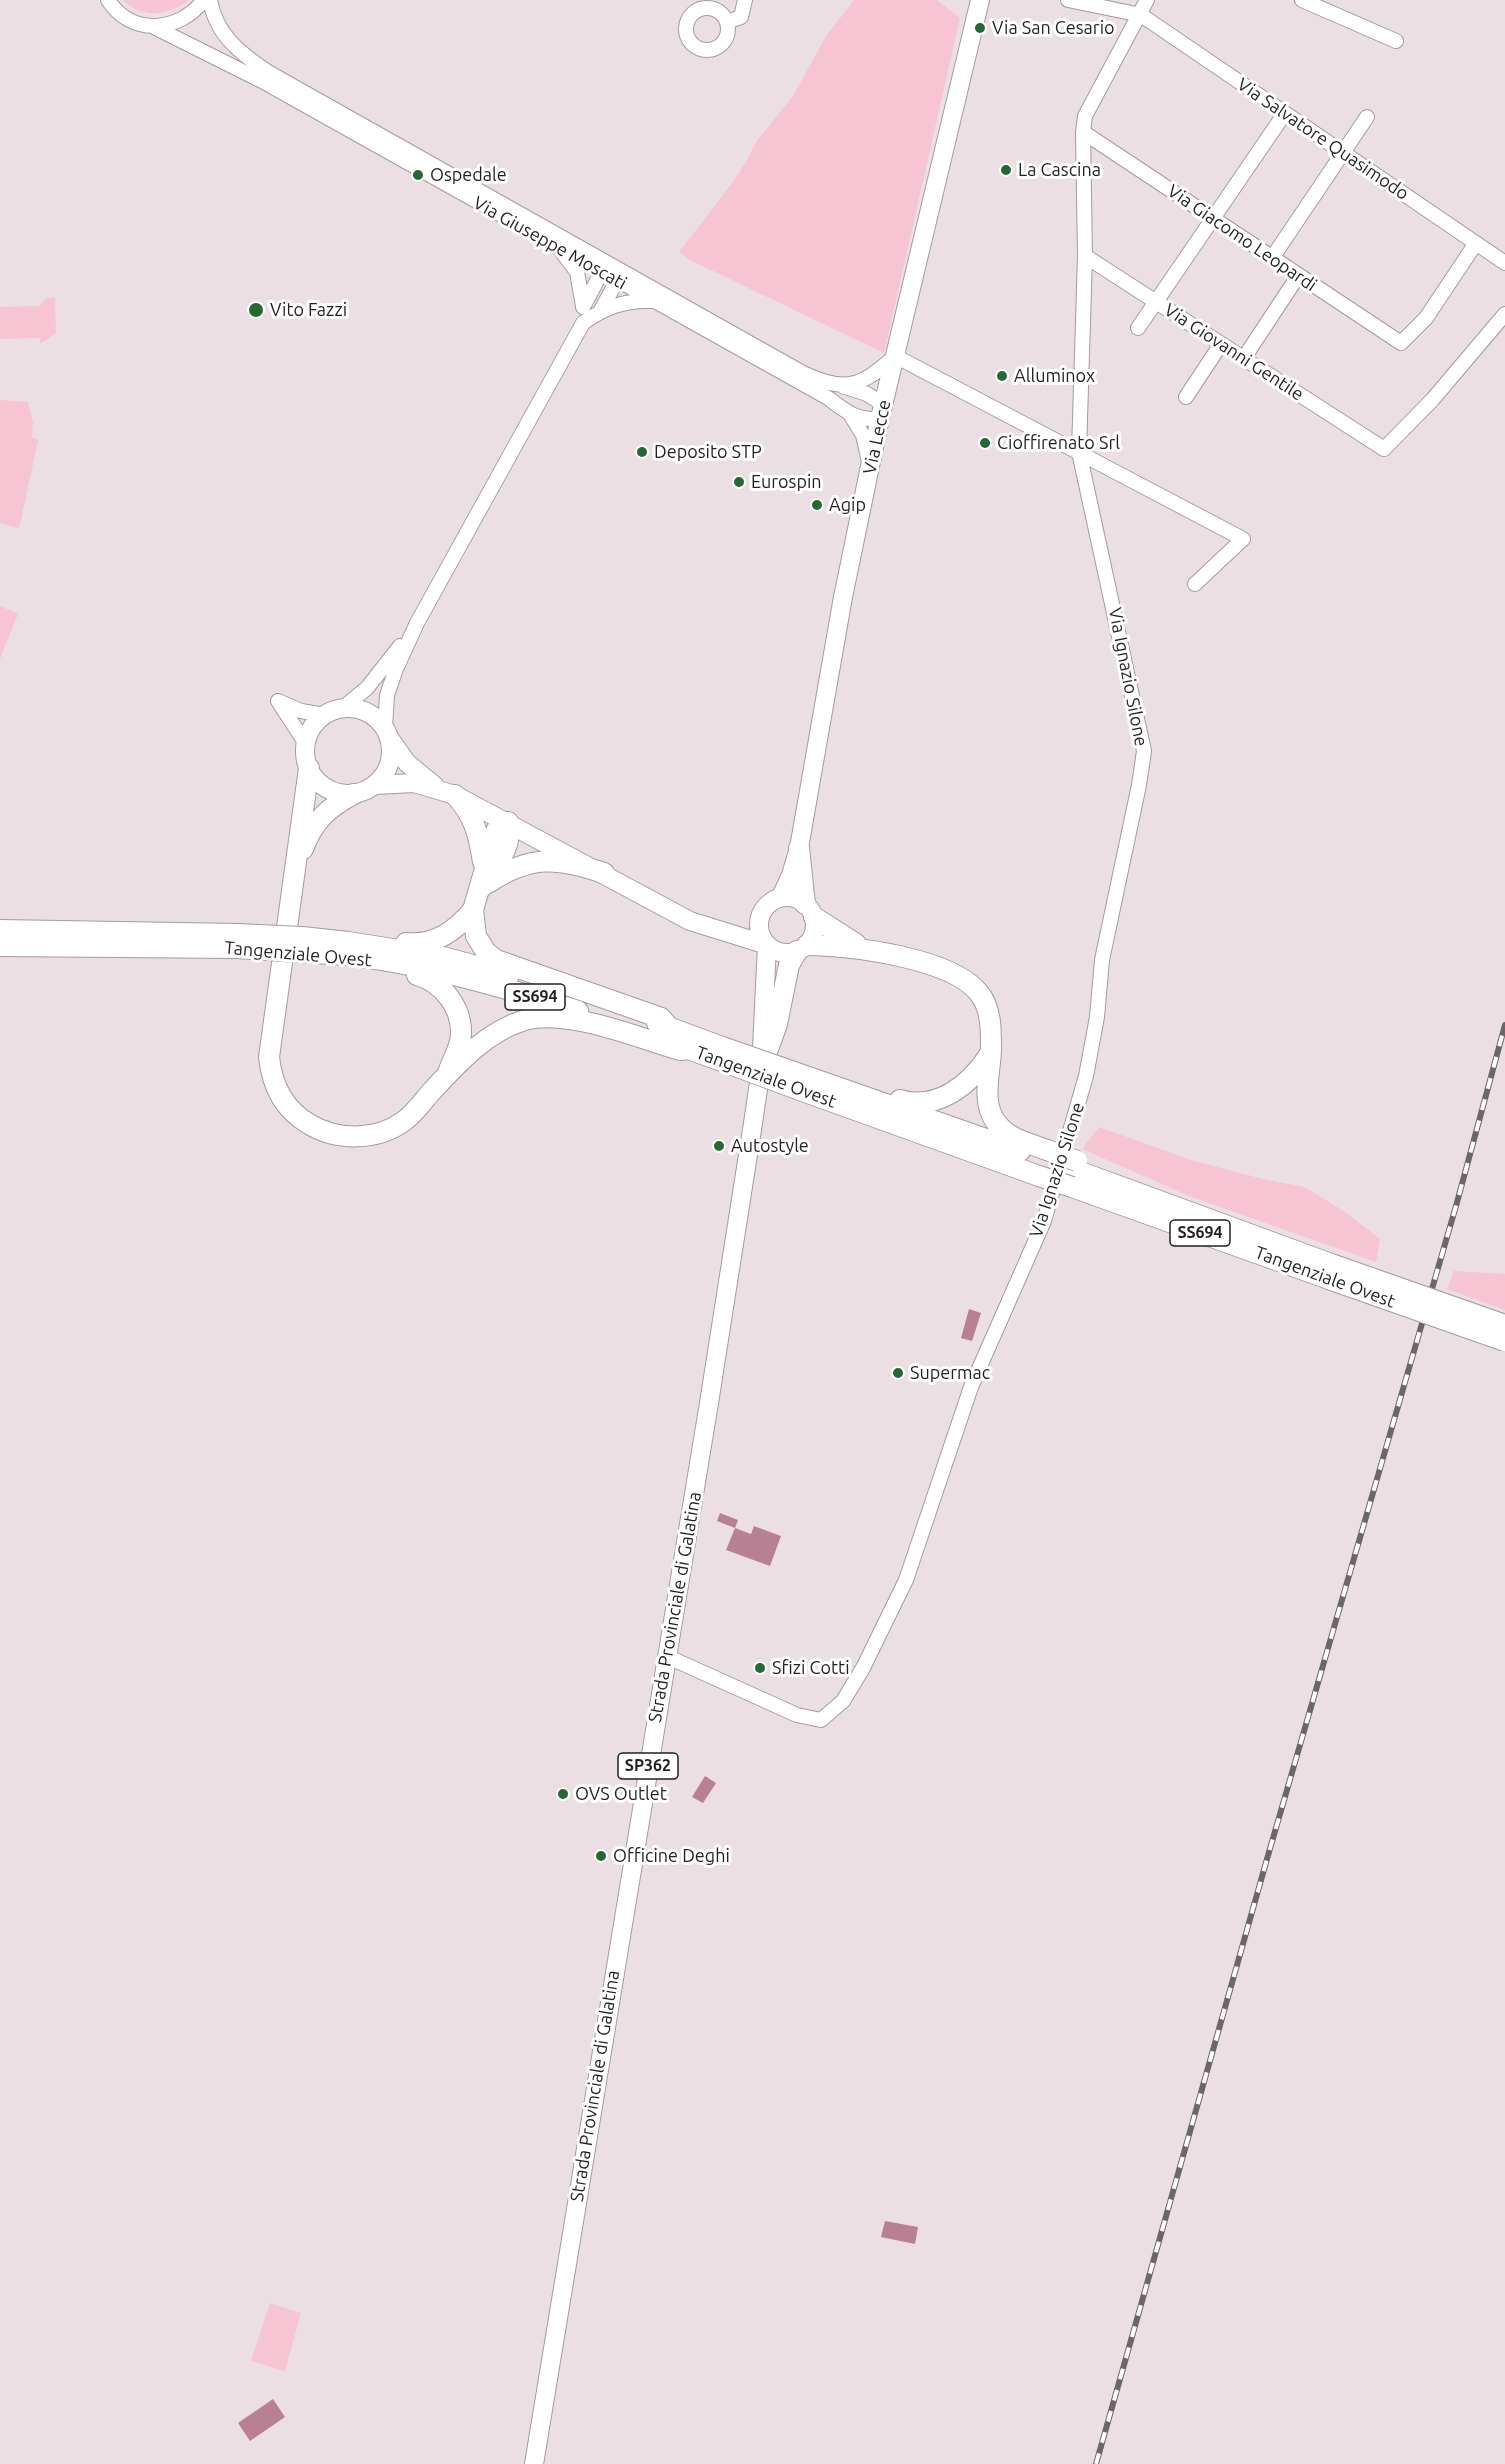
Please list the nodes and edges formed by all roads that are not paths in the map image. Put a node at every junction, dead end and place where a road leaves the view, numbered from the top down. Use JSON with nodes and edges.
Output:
{"nodes":[{"id":1,"x":204,"y":0,"type":"edge"},
{"id":2,"x":210,"y":0,"type":"edge"},
{"id":3,"x":745,"y":0,"type":"edge"},
{"id":4,"x":980,"y":0,"type":"edge"},
{"id":5,"x":1068,"y":0,"type":"edge"},
{"id":6,"x":1147,"y":0,"type":"edge"},
{"id":7,"x":1302,"y":0,"type":"edge"},
{"id":8,"x":107,"y":2,"type":"edge"},
{"id":9,"x":1141,"y":15,"type":"junction"},
{"id":10,"x":727,"y":22,"type":"dead end"},
{"id":11,"x":152,"y":26,"type":"junction"},
{"id":12,"x":1396,"y":40,"type":"dead end"},
{"id":13,"x":1285,"y":113,"type":"junction"},
{"id":14,"x":1367,"y":117,"type":"dead end"},
{"id":15,"x":1083,"y":132,"type":"junction"},
{"id":16,"x":1342,"y":152,"type":"junction"},
{"id":17,"x":1212,"y":218,"type":"junction"},
{"id":18,"x":1476,"y":243,"type":"junction"},
{"id":19,"x":559,"y":247,"type":"junction"},
{"id":20,"x":1085,"y":256,"type":"junction"},
{"id":21,"x":1272,"y":258,"type":"junction"},
{"id":22,"x":1505,"y":262,"type":"edge"},
{"id":23,"x":611,"y":273,"type":"junction"},
{"id":24,"x":1298,"y":276,"type":"junction"},
{"id":25,"x":655,"y":301,"type":"junction"},
{"id":26,"x":1157,"y":303,"type":"junction"},
{"id":27,"x":583,"y":307,"type":"junction"},
{"id":28,"x":601,"y":310,"type":"junction"},
{"id":29,"x":1505,"y":314,"type":"edge"},
{"id":30,"x":583,"y":323,"type":"junction"},
{"id":31,"x":1138,"y":328,"type":"dead end"},
{"id":32,"x":1221,"y":344,"type":"junction"},
{"id":33,"x":895,"y":356,"type":"junction"},
{"id":34,"x":1244,"y":358,"type":"junction"},
{"id":35,"x":841,"y":386,"type":"junction"},
{"id":36,"x":1186,"y":397,"type":"dead end"},
{"id":37,"x":882,"y":411,"type":"junction"},
{"id":38,"x":850,"y":414,"type":"junction"},
{"id":39,"x":1079,"y":452,"type":"junction"},
{"id":40,"x":870,"y":469,"type":"junction"},
{"id":41,"x":1195,"y":584,"type":"dead end"},
{"id":42,"x":417,"y":623,"type":"junction"},
{"id":43,"x":343,"y":708,"type":"junction"},
{"id":44,"x":325,"y":715,"type":"junction"},
{"id":45,"x":387,"y":733,"type":"junction"},
{"id":46,"x":306,"y":744,"type":"junction"},
{"id":47,"x":309,"y":768,"type":"junction"},
{"id":48,"x":375,"y":785,"type":"junction"},
{"id":49,"x":436,"y":788,"type":"junction"},
{"id":50,"x":354,"y":794,"type":"junction"},
{"id":51,"x":455,"y":795,"type":"junction"},
{"id":52,"x":508,"y":822,"type":"junction"},
{"id":53,"x":799,"y":848,"type":"junction"},
{"id":54,"x":297,"y":865,"type":"junction"},
{"id":55,"x":484,"y":867,"type":"junction"},
{"id":56,"x":604,"y":873,"type":"junction"},
{"id":57,"x":481,"y":888,"type":"junction"},
{"id":58,"x":781,"y":897,"type":"junction"},
{"id":59,"x":473,"y":910,"type":"junction"},
{"id":60,"x":810,"y":910,"type":"junction"},
{"id":61,"x":760,"y":915,"type":"junction"},
{"id":62,"x":690,"y":921,"type":"junction"},
{"id":63,"x":0,"y":930,"type":"edge"},
{"id":64,"x":237,"y":941,"type":"junction"},
{"id":65,"x":767,"y":945,"type":"junction"},
{"id":66,"x":0,"y":946,"type":"edge"},
{"id":67,"x":802,"y":948,"type":"junction"},
{"id":68,"x":863,"y":949,"type":"junction"},
{"id":69,"x":349,"y":951,"type":"junction"},
{"id":70,"x":765,"y":981,"type":"junction"},
{"id":71,"x":780,"y":1010,"type":"junction"},
{"id":72,"x":669,"y":1026,"type":"junction"},
{"id":73,"x":689,"y":1049,"type":"junction"},
{"id":74,"x":990,"y":1052,"type":"junction"},
{"id":75,"x":721,"y":1053,"type":"junction"},
{"id":76,"x":761,"y":1069,"type":"junction"},
{"id":77,"x":447,"y":1075,"type":"junction"},
{"id":78,"x":813,"y":1084,"type":"junction"},
{"id":79,"x":1044,"y":1162,"type":"junction"},
{"id":80,"x":1074,"y":1173,"type":"junction"},
{"id":81,"x":1330,"y":1271,"type":"junction"},
{"id":82,"x":1505,"y":1325,"type":"edge"},
{"id":83,"x":1505,"y":1341,"type":"edge"},
{"id":84,"x":666,"y":1656,"type":"junction"},
{"id":85,"x":534,"y":2464,"type":"edge"}],
"edges":[{"from":1,"to":11,"type":"street"},
{"from":2,"to":23,"type":"street","name":"Via Giuseppe Moscati"},
{"from":3,"to":10,"type":"street"},
{"from":4,"to":33,"type":"main road","name":"Via Lecce"},
{"from":5,"to":9,"type":"street"},
{"from":6,"to":9,"type":"street"},
{"from":7,"to":12,"type":"street"},
{"from":8,"to":11,"type":"street","name":"Via Giuseppe Moscati"},
{"from":9,"to":13,"type":"street","name":"Via Salvatore Quasimodo"},
{"from":9,"to":15,"type":"street"},
{"from":11,"to":19,"type":"street","name":"Via Giuseppe Moscati"},
{"from":13,"to":16,"type":"street","name":"Via Salvatore Quasimodo"},
{"from":13,"to":17,"type":"street"},
{"from":14,"to":16,"type":"street"},
{"from":15,"to":17,"type":"street","name":"Via Giacomo Leopardi"},
{"from":15,"to":20,"type":"street"},
{"from":16,"to":18,"type":"street","name":"Via Salvatore Quasimodo"},
{"from":16,"to":21,"type":"street"},
{"from":17,"to":21,"type":"street","name":"Via Giacomo Leopardi"},
{"from":17,"to":26,"type":"street"},
{"from":18,"to":22,"type":"street","name":"Via Salvatore Quasimodo"},
{"from":18,"to":24,"type":"street","name":"Via Giacomo Leopardi"},
{"from":19,"to":23,"type":"street","name":"Via Giuseppe Moscati"},
{"from":19,"to":27,"type":"street"},
{"from":20,"to":26,"type":"street","name":"Via Giovanni Gentile"},
{"from":20,"to":39,"type":"street"},
{"from":21,"to":24,"type":"street","name":"Via Giacomo Leopardi"},
{"from":23,"to":25,"type":"street","name":"Via Giuseppe Moscati"},
{"from":23,"to":27,"type":"street"},
{"from":23,"to":28,"type":"street"},
{"from":23,"to":35,"type":"street","name":"Via Giuseppe Moscati"},
{"from":24,"to":34,"type":"street"},
{"from":25,"to":28,"type":"street"},
{"from":25,"to":38,"type":"street","name":"Via Giuseppe Moscati"},
{"from":26,"to":31,"type":"street"},
{"from":26,"to":32,"type":"street","name":"Via Giovanni Gentile"},
{"from":27,"to":30,"type":"street"},
{"from":28,"to":30,"type":"street"},
{"from":29,"to":34,"type":"street","name":"Via Giovanni Gentile"},
{"from":30,"to":42,"type":"street"},
{"from":32,"to":34,"type":"street","name":"Via Giovanni Gentile"},
{"from":32,"to":36,"type":"street"},
{"from":33,"to":35,"type":"street"},
{"from":33,"to":37,"type":"main road","name":"Via Lecce"},
{"from":33,"to":39,"type":"street"},
{"from":35,"to":37,"type":"street","name":"Via Giuseppe Moscati"},
{"from":37,"to":38,"type":"street","name":"Via Giuseppe Moscati"},
{"from":37,"to":40,"type":"main road","name":"Via Lecce"},
{"from":38,"to":40,"type":"street","name":"Via Giuseppe Moscati"},
{"from":39,"to":41,"type":"street"},
{"from":39,"to":84,"type":"street","name":"Via Ignazio Silone"},
{"from":40,"to":53,"type":"main road","name":"Via Lecce"},
{"from":42,"to":43,"type":"street"},
{"from":42,"to":45,"type":"street"},
{"from":43,"to":44,"type":"main road"},
{"from":43,"to":45,"type":"main road"},
{"from":44,"to":46,"type":"main road"},
{"from":44,"to":46,"type":"street"},
{"from":45,"to":48,"type":"main road"},
{"from":45,"to":49,"type":"main road"},
{"from":46,"to":47,"type":"main road"},
{"from":47,"to":50,"type":"main road"},
{"from":47,"to":54,"type":"highway"},
{"from":48,"to":49,"type":"main road"},
{"from":48,"to":50,"type":"main road"},
{"from":49,"to":51,"type":"main road"},
{"from":50,"to":54,"type":"highway"},
{"from":51,"to":52,"type":"main road"},
{"from":51,"to":55,"type":"highway"},
{"from":52,"to":55,"type":"highway"},
{"from":52,"to":56,"type":"main road"},
{"from":52,"to":57,"type":"highway"},
{"from":53,"to":58,"type":"main road","name":"Via Lecce"},
{"from":53,"to":60,"type":"highway"},
{"from":54,"to":77,"type":"highway"},
{"from":55,"to":57,"type":"highway"},
{"from":56,"to":57,"type":"highway"},
{"from":56,"to":62,"type":"main road"},
{"from":57,"to":59,"type":"highway"},
{"from":58,"to":60,"type":"main road"},
{"from":58,"to":61,"type":"main road"},
{"from":59,"to":69,"type":"highway"},
{"from":59,"to":72,"type":"highway"},
{"from":60,"to":67,"type":"main road"},
{"from":60,"to":68,"type":"highway"},
{"from":61,"to":62,"type":"main road"},
{"from":61,"to":65,"type":"main road"},
{"from":62,"to":65,"type":"main road"},
{"from":63,"to":64,"type":"highway","name":"Tangenziale Ovest","number":"SS694"},
{"from":64,"to":66,"type":"highway","name":"Tangenziale Ovest","number":"SS694"},
{"from":64,"to":69,"type":"highway","name":"Tangenziale Ovest","number":"SS694","bridge":true},
{"from":65,"to":67,"type":"main road"},
{"from":65,"to":70,"type":"main road","name":"Strada Provinciale di Galatina"},
{"from":67,"to":68,"type":"highway"},
{"from":67,"to":71,"type":"highway"},
{"from":68,"to":74,"type":"highway"},
{"from":69,"to":72,"type":"highway","name":"Tangenziale Ovest","number":"SS694"},
{"from":69,"to":73,"type":"highway","name":"Tangenziale Ovest","number":"SS694"},
{"from":69,"to":77,"type":"highway"},
{"from":70,"to":71,"type":"street"},
{"from":70,"to":76,"type":"main road","name":"Strada Provinciale di Galatina"},
{"from":71,"to":76,"type":"highway"},
{"from":72,"to":75,"type":"highway","name":"Tangenziale Ovest","number":"SS694"},
{"from":73,"to":75,"type":"highway","name":"Tangenziale Ovest","number":"SS694"},
{"from":73,"to":77,"type":"highway"},
{"from":74,"to":78,"type":"highway"},
{"from":74,"to":79,"type":"highway"},
{"from":75,"to":78,"type":"highway","name":"Tangenziale Ovest","number":"SS694","bridge":true},
{"from":76,"to":84,"type":"main road","name":"Strada Provinciale di Galatina","number":"SP362"},
{"from":78,"to":79,"type":"highway","name":"Tangenziale Ovest","number":"SS694"},
{"from":79,"to":80,"type":"highway","bridge":true},
{"from":79,"to":80,"type":"highway","name":"Tangenziale Ovest","number":"SS694","bridge":true},
{"from":80,"to":81,"type":"highway","name":"Tangenziale Ovest","number":"SS694"},
{"from":80,"to":81,"type":"highway","name":"Tangenziale Ovest","number":"SS694"},
{"from":81,"to":82,"type":"highway","name":"Tangenziale Ovest","number":"SS694","bridge":true},
{"from":81,"to":83,"type":"highway","name":"Tangenziale Ovest","number":"SS694","bridge":true},
{"from":84,"to":85,"type":"main road","name":"Strada Provinciale di Galatina","number":"SP362"}]}
